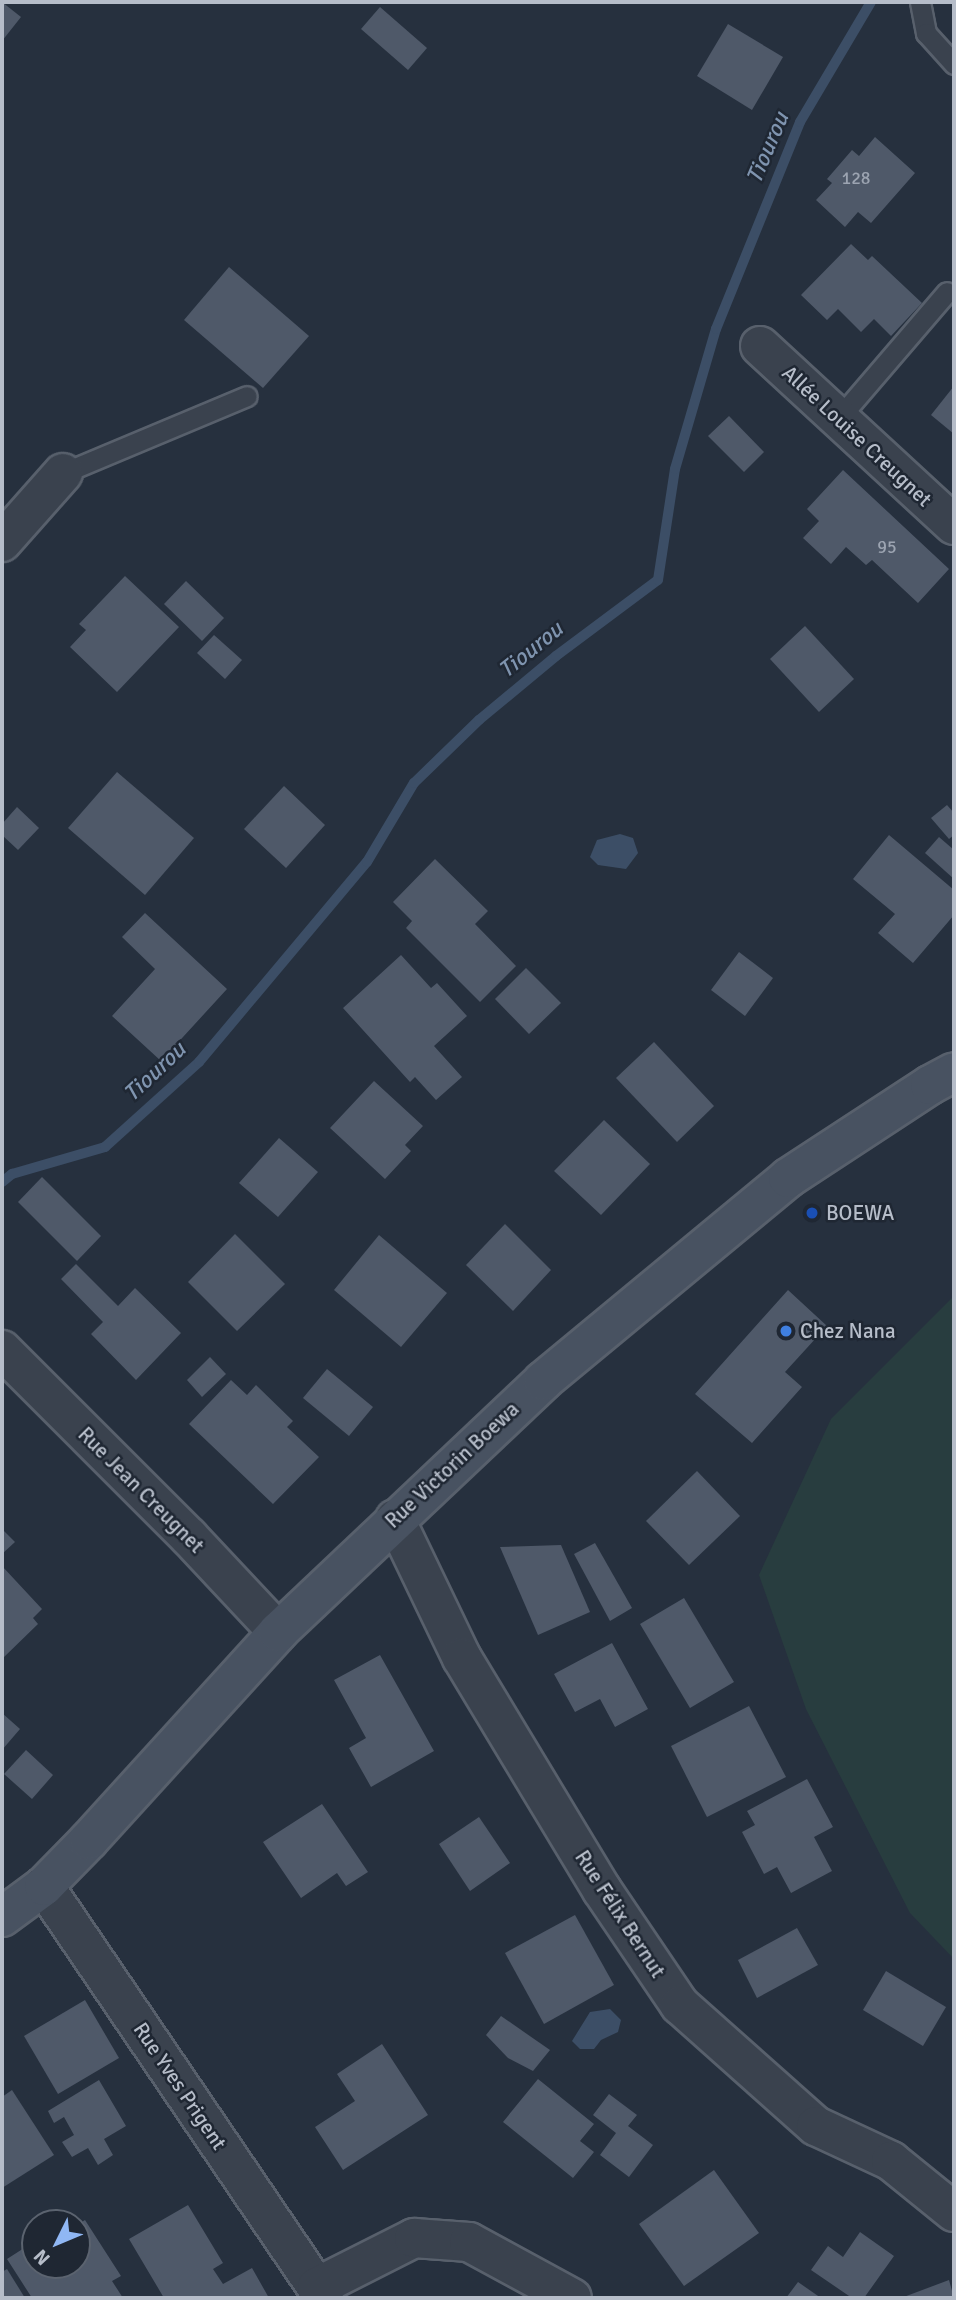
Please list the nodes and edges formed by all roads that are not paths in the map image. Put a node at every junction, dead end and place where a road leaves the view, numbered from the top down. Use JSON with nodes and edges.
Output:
{"nodes":[{"id":1,"x":920,"y":2,"type":"edge"},
{"id":2,"x":954,"y":64,"type":"edge"},
{"id":3,"x":947,"y":292,"type":"dead end"},
{"id":4,"x":760,"y":346,"type":"dead end"},
{"id":5,"x":247,"y":396,"type":"dead end"},
{"id":6,"x":838,"y":419,"type":"junction"},
{"id":7,"x":63,"y":473,"type":"joint"},
{"id":8,"x":954,"y":525,"type":"edge"},
{"id":9,"x":2,"y":542,"type":"edge"},
{"id":10,"x":954,"y":1072,"type":"edge"},
{"id":11,"x":2,"y":1350,"type":"edge"},
{"id":12,"x":395,"y":1519,"type":"junction"},
{"id":13,"x":278,"y":1632,"type":"junction"},
{"id":14,"x":44,"y":1886,"type":"junction"},
{"id":15,"x":2,"y":1917,"type":"edge"},
{"id":16,"x":954,"y":2212,"type":"edge"},
{"id":17,"x":320,"y":2293,"type":"edge"},
{"id":18,"x":572,"y":2298,"type":"edge"}],
"edges":[{"from":1,"to":2,"type":"lane"},
{"from":3,"to":6,"type":"lane"},
{"from":4,"to":6,"type":"street","name":"Allée Louise Creugnet"},
{"from":5,"to":7,"type":"lane"},
{"from":6,"to":8,"type":"street","name":"Allée Louise Creugnet"},
{"from":7,"to":9,"type":"street"},
{"from":10,"to":12,"type":"street","name":"Rue Victorin Boewa"},
{"from":11,"to":13,"type":"street","name":"Rue Jean Creugnet"},
{"from":12,"to":13,"type":"street","name":"Rue Victorin Boewa"},
{"from":12,"to":16,"type":"street","name":"Rue Félix Bernut"},
{"from":13,"to":14,"type":"street","name":"Rue Victorin Boewa"},
{"from":14,"to":15,"type":"street","name":"Rue Victorin Boewa"},
{"from":14,"to":17,"type":"street","name":"Rue Yves Prigent"},
{"from":17,"to":18,"type":"street","name":"Rue Yves Prigent"}]}
